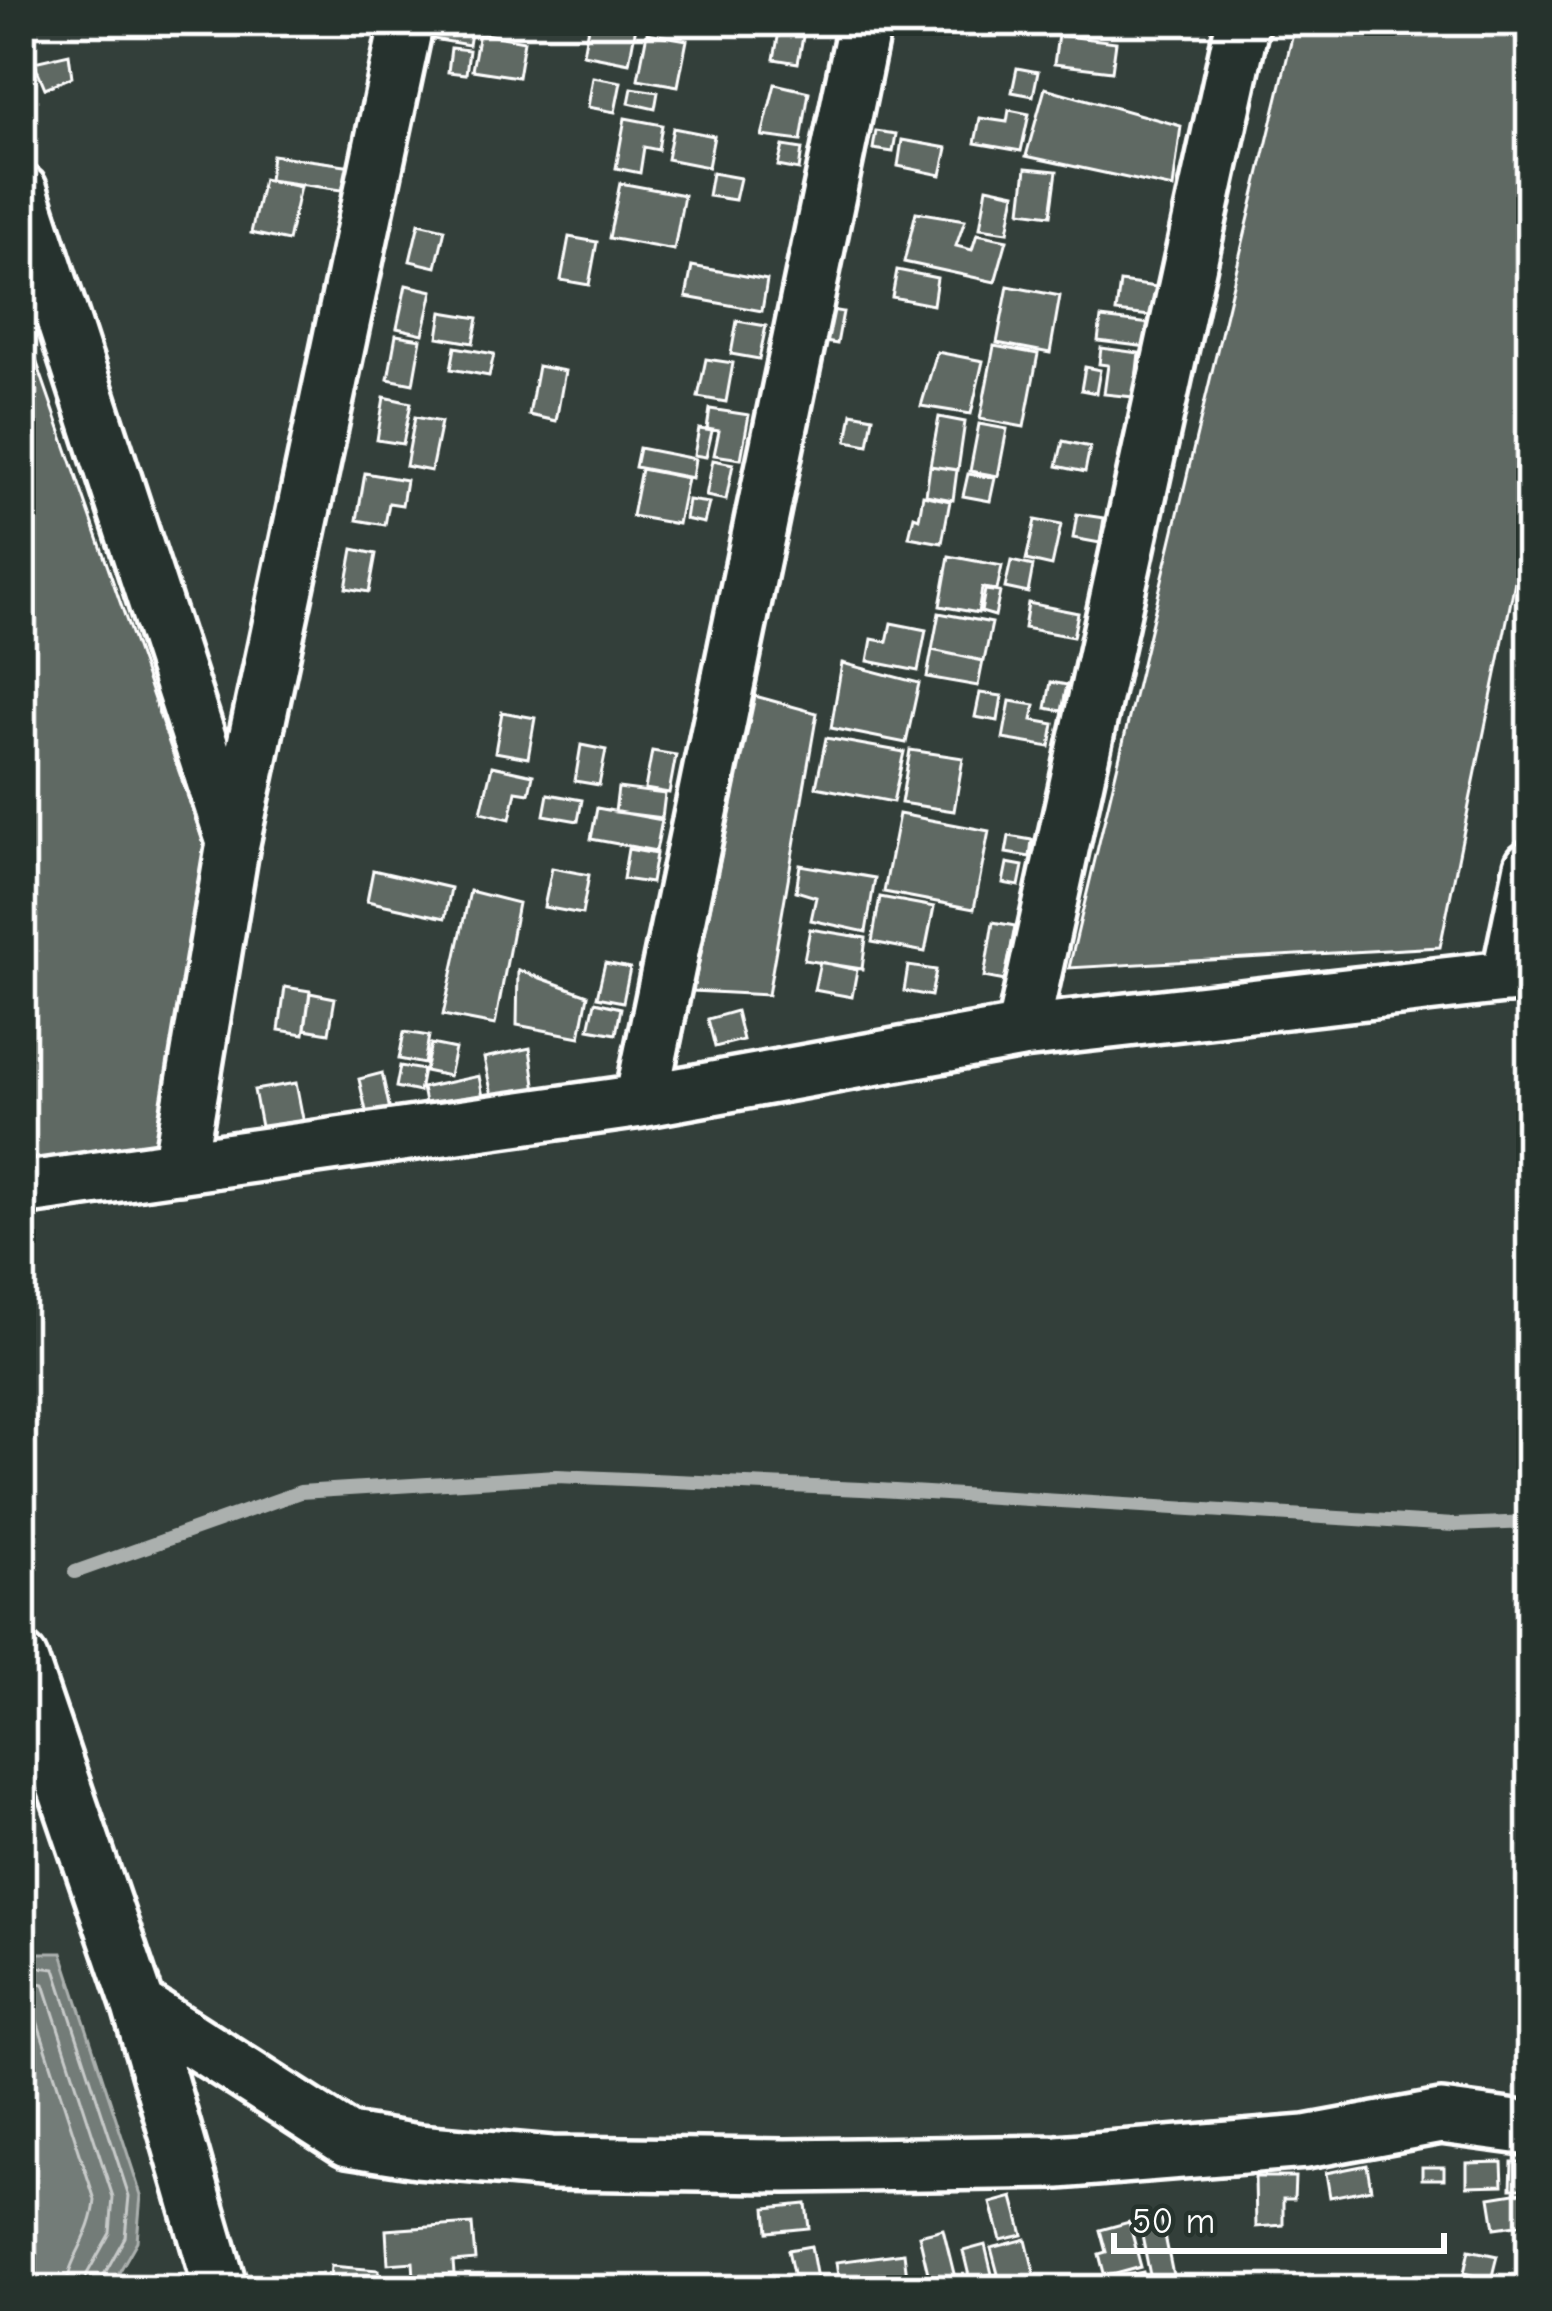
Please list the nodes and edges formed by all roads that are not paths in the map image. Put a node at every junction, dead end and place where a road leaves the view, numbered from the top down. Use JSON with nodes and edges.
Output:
{"nodes":[{"id":1,"x":407,"y":21,"type":"edge"},
{"id":2,"x":865,"y":21,"type":"edge"},
{"id":3,"x":1243,"y":21,"type":"edge"},
{"id":4,"x":21,"y":191,"type":"edge"},
{"id":5,"x":233,"y":843,"type":"junction"},
{"id":6,"x":1531,"y":866,"type":"edge"},
{"id":7,"x":1520,"y":975,"type":"edge"},
{"id":8,"x":1022,"y":1032,"type":"junction"},
{"id":9,"x":641,"y":1101,"type":"junction"},
{"id":10,"x":179,"y":1167,"type":"junction"},
{"id":11,"x":21,"y":1190,"type":"edge"},
{"id":12,"x":21,"y":1660,"type":"edge"},
{"id":13,"x":139,"y":2006,"type":"junction"},
{"id":14,"x":1531,"y":2129,"type":"edge"},
{"id":15,"x":221,"y":2290,"type":"edge"}],
"edges":[{"from":1,"to":5,"type":"street"},
{"from":2,"to":9,"type":"street"},
{"from":3,"to":8,"type":"street"},
{"from":4,"to":5,"type":"street"},
{"from":5,"to":10,"type":"street"},
{"from":6,"to":7,"type":"street"},
{"from":7,"to":8,"type":"street"},
{"from":8,"to":9,"type":"street"},
{"from":9,"to":10,"type":"street"},
{"from":10,"to":11,"type":"street"},
{"from":12,"to":13,"type":"street"},
{"from":13,"to":14,"type":"street"},
{"from":13,"to":15,"type":"street"}]}
